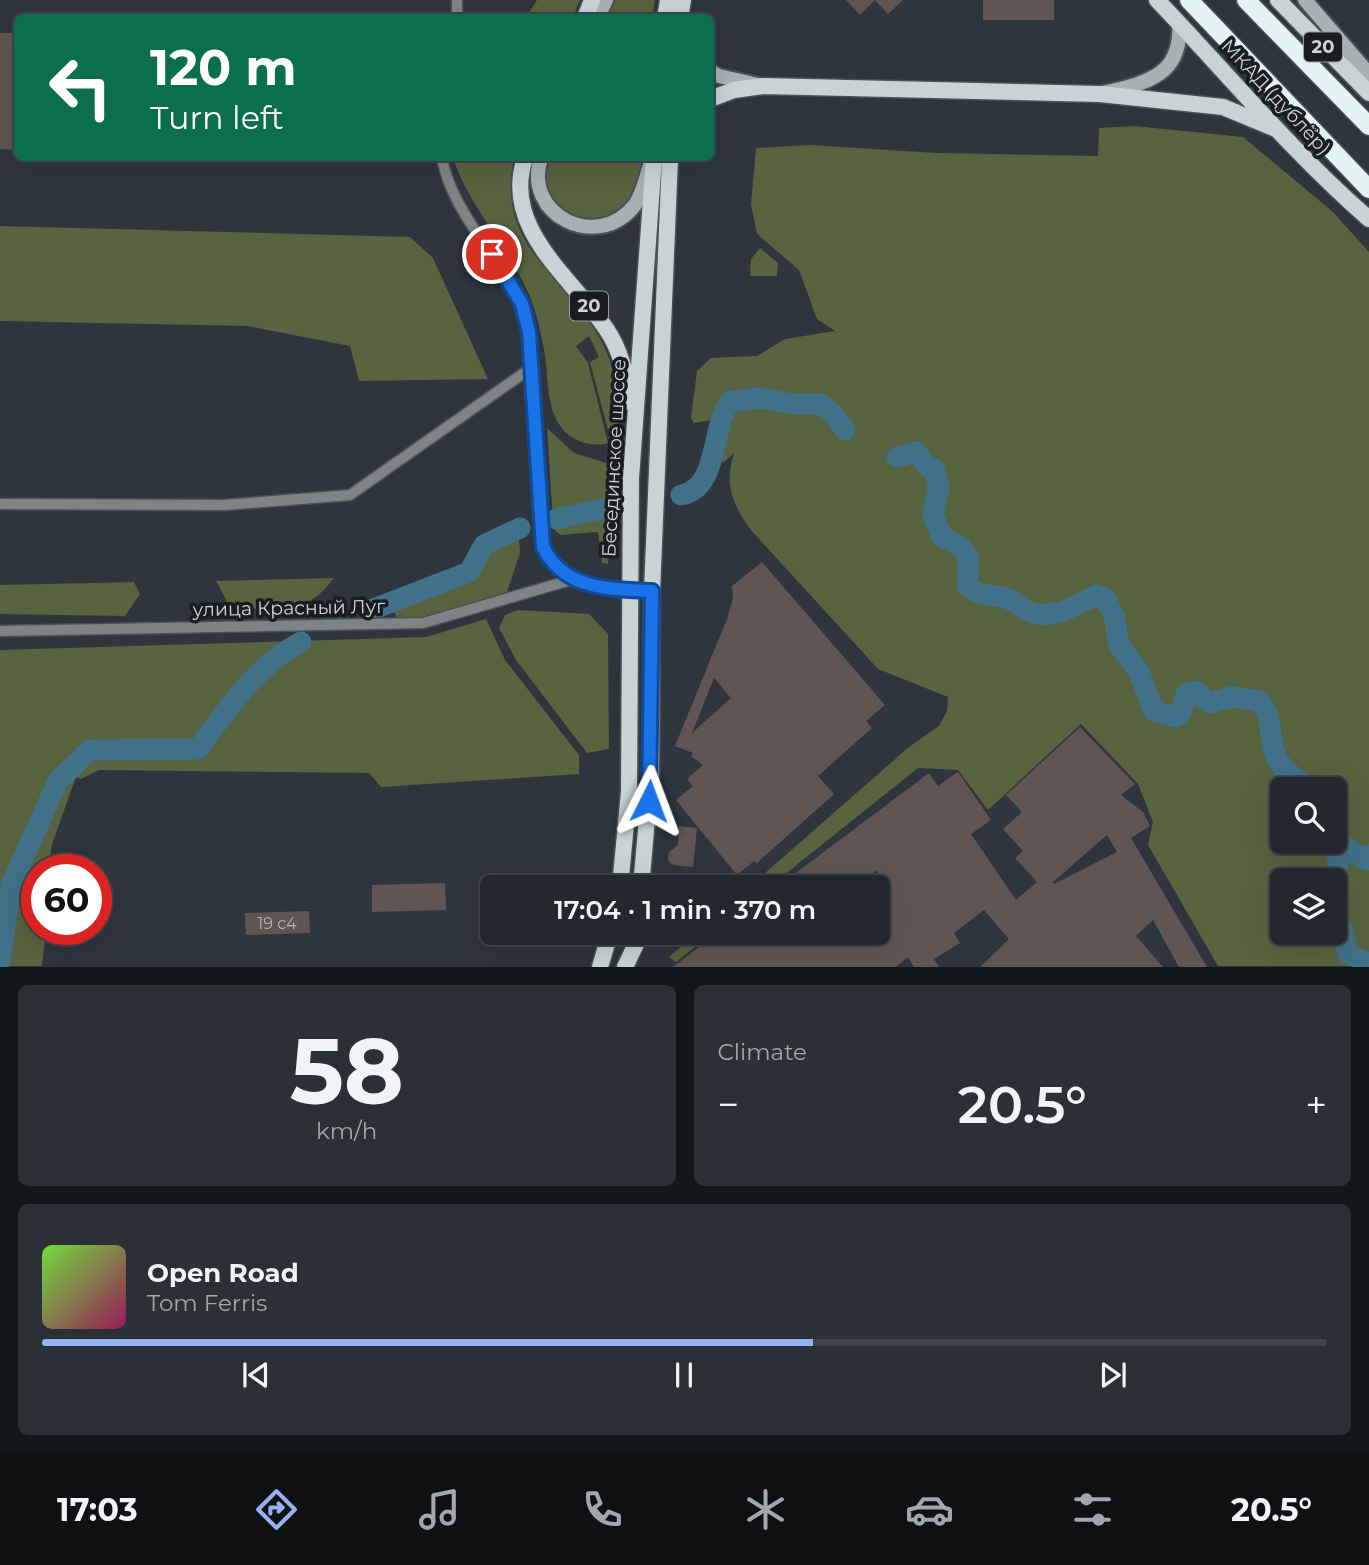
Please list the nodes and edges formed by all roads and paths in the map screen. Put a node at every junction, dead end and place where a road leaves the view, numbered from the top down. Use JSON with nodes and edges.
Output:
{"nodes":[{"id":1,"x":1157,"y":0,"type":"edge"},
{"id":2,"x":1189,"y":0,"type":"edge"},
{"id":3,"x":1246,"y":0,"type":"edge"},
{"id":4,"x":1278,"y":0,"type":"edge"},
{"id":5,"x":1305,"y":0,"type":"edge"},
{"id":6,"x":1179,"y":23,"type":"junction"},
{"id":7,"x":714,"y":73,"type":"edge"},
{"id":8,"x":1369,"y":74,"type":"edge"},
{"id":9,"x":763,"y":86,"type":"junction"},
{"id":10,"x":1100,"y":93,"type":"junction"},
{"id":11,"x":1369,"y":93,"type":"edge"},
{"id":12,"x":714,"y":98,"type":"edge"},
{"id":13,"x":1369,"y":126,"type":"edge"},
{"id":14,"x":1276,"y":129,"type":"junction"},
{"id":15,"x":443,"y":161,"type":"edge"},
{"id":16,"x":525,"y":161,"type":"edge"},
{"id":17,"x":541,"y":161,"type":"edge"},
{"id":18,"x":652,"y":161,"type":"edge"},
{"id":19,"x":653,"y":161,"type":"edge"},
{"id":20,"x":672,"y":161,"type":"edge"},
{"id":21,"x":1369,"y":189,"type":"edge"},
{"id":22,"x":1369,"y":219,"type":"edge"},
{"id":23,"x":531,"y":368,"type":"junction"},
{"id":24,"x":632,"y":467,"type":"junction"},
{"id":25,"x":0,"y":504,"type":"edge"},
{"id":26,"x":571,"y":580,"type":"junction"},
{"id":27,"x":630,"y":590,"type":"junction"},
{"id":28,"x":652,"y":591,"type":"junction"},
{"id":29,"x":0,"y":631,"type":"edge"},
{"id":30,"x":621,"y":875,"type":"edge"},
{"id":31,"x":642,"y":875,"type":"edge"},
{"id":32,"x":606,"y":945,"type":"edge"},
{"id":33,"x":636,"y":945,"type":"edge"},
{"id":34,"x":600,"y":967,"type":"edge"},
{"id":35,"x":625,"y":967,"type":"edge"}],
"edges":[{"from":1,"to":6,"type":"main road","name":"МКАД (дублёр)"},
{"from":2,"to":21,"type":"highway"},
{"from":3,"to":13,"type":"highway"},
{"from":4,"to":11,"type":"main road","number":"20"},
{"from":5,"to":8,"type":"street"},
{"from":6,"to":10,"type":"street"},
{"from":6,"to":14,"type":"main road","name":"МКАД (дублёр)"},
{"from":7,"to":9,"type":"street"},
{"from":9,"to":10,"type":"main road"},
{"from":9,"to":12,"type":"main road"},
{"from":10,"to":14,"type":"main road"},
{"from":14,"to":22,"type":"main road","name":"МКАД (дублёр)"},
{"from":15,"to":23,"type":"street"},
{"from":16,"to":24,"type":"main road","number":"20"},
{"from":17,"to":18,"type":"street"},
{"from":19,"to":24,"type":"main road","name":"Бесединское шоссе"},
{"from":20,"to":28,"type":"main road"},
{"from":23,"to":25,"type":"street"},
{"from":23,"to":26,"type":"street"},
{"from":24,"to":27,"type":"main road","name":"Бесединское шоссе"},
{"from":26,"to":27,"type":"street"},
{"from":26,"to":29,"type":"street","name":"улица Красный Луг"},
{"from":27,"to":28,"type":"street"},
{"from":27,"to":30,"type":"main road","name":"Бесединское шоссе"},
{"from":28,"to":31,"type":"main road"},
{"from":32,"to":34,"type":"main road"},
{"from":33,"to":35,"type":"main road"}]}
